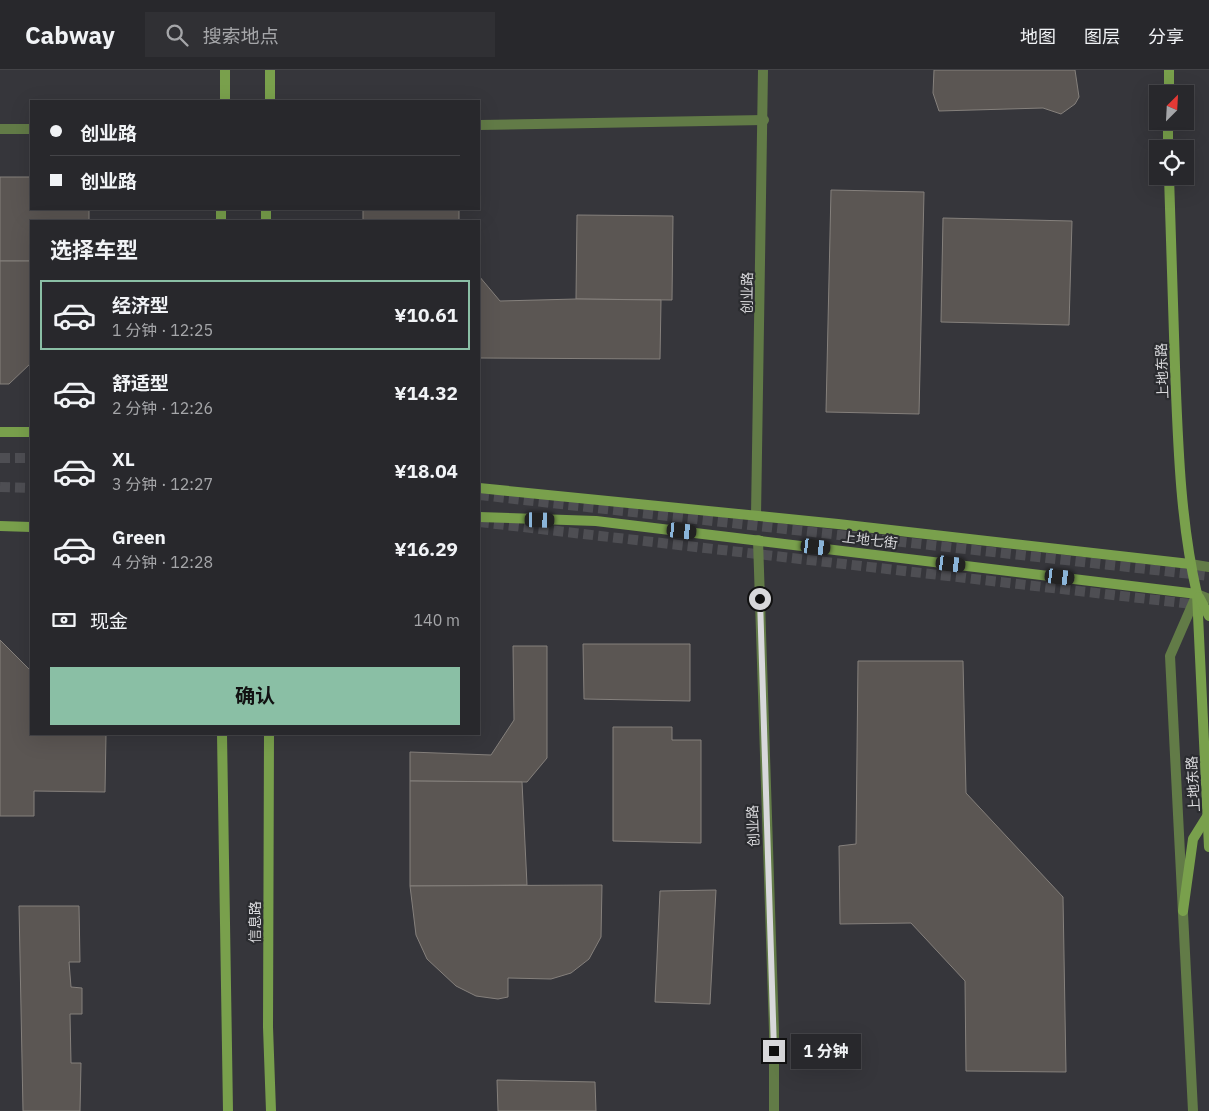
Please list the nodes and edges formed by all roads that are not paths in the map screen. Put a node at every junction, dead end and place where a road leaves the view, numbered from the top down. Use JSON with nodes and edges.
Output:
{"nodes":[{"id":1,"x":224,"y":70,"type":"edge"},
{"id":2,"x":270,"y":70,"type":"edge"},
{"id":3,"x":763,"y":70,"type":"edge"},
{"id":4,"x":1169,"y":70,"type":"edge"},
{"id":5,"x":1168,"y":85,"type":"edge"},
{"id":6,"x":225,"y":100,"type":"edge"},
{"id":7,"x":270,"y":100,"type":"edge"},
{"id":8,"x":764,"y":120,"type":"junction"},
{"id":9,"x":480,"y":125,"type":"edge"},
{"id":10,"x":0,"y":129,"type":"edge"},
{"id":11,"x":30,"y":129,"type":"edge"},
{"id":12,"x":1169,"y":185,"type":"edge"},
{"id":13,"x":0,"y":432,"type":"edge"},
{"id":14,"x":30,"y":432,"type":"edge"},
{"id":15,"x":480,"y":488,"type":"edge"},
{"id":16,"x":756,"y":516,"type":"junction"},
{"id":17,"x":480,"y":517,"type":"edge"},
{"id":18,"x":0,"y":526,"type":"edge"},
{"id":19,"x":30,"y":527,"type":"edge"},
{"id":20,"x":758,"y":540,"type":"junction"},
{"id":21,"x":1190,"y":564,"type":"junction"},
{"id":22,"x":1209,"y":567,"type":"edge"},
{"id":23,"x":1197,"y":594,"type":"junction"},
{"id":24,"x":1209,"y":599,"type":"edge"},
{"id":25,"x":1209,"y":616,"type":"edge"},
{"id":26,"x":222,"y":735,"type":"edge"},
{"id":27,"x":269,"y":735,"type":"edge"},
{"id":28,"x":1208,"y":814,"type":"edge"},
{"id":29,"x":1209,"y":847,"type":"edge"},
{"id":30,"x":1184,"y":911,"type":"junction"},
{"id":31,"x":228,"y":1111,"type":"edge"},
{"id":32,"x":271,"y":1111,"type":"edge"},
{"id":33,"x":774,"y":1111,"type":"edge"},
{"id":34,"x":1193,"y":1111,"type":"edge"}],
"edges":[{"from":1,"to":6,"type":"main road"},
{"from":2,"to":7,"type":"main road"},
{"from":3,"to":8,"type":"street","name":"创业路"},
{"from":4,"to":5,"type":"main road"},
{"from":8,"to":9,"type":"street"},
{"from":8,"to":16,"type":"street","name":"创业路"},
{"from":10,"to":11,"type":"street"},
{"from":12,"to":21,"type":"main road","name":"上地东路"},
{"from":13,"to":14,"type":"main road"},
{"from":15,"to":16,"type":"main road","name":"上地七街"},
{"from":16,"to":21,"type":"main road","name":"上地七街"},
{"from":17,"to":20,"type":"main road","name":"上地七街"},
{"from":18,"to":19,"type":"main road"},
{"from":20,"to":23,"type":"main road","name":"上地七街"},
{"from":20,"to":33,"type":"street","name":"创业路"},
{"from":21,"to":22,"type":"street"},
{"from":21,"to":23,"type":"main road","name":"上地东路"},
{"from":23,"to":24,"type":"street"},
{"from":23,"to":25,"type":"main road"},
{"from":23,"to":28,"type":"main road","name":"上地东路"},
{"from":23,"to":30,"type":"street"},
{"from":26,"to":31,"type":"main road"},
{"from":27,"to":32,"type":"main road","name":"信息路"},
{"from":28,"to":29,"type":"main road","name":"上地东路"},
{"from":28,"to":30,"type":"main road"},
{"from":30,"to":34,"type":"street"}]}
